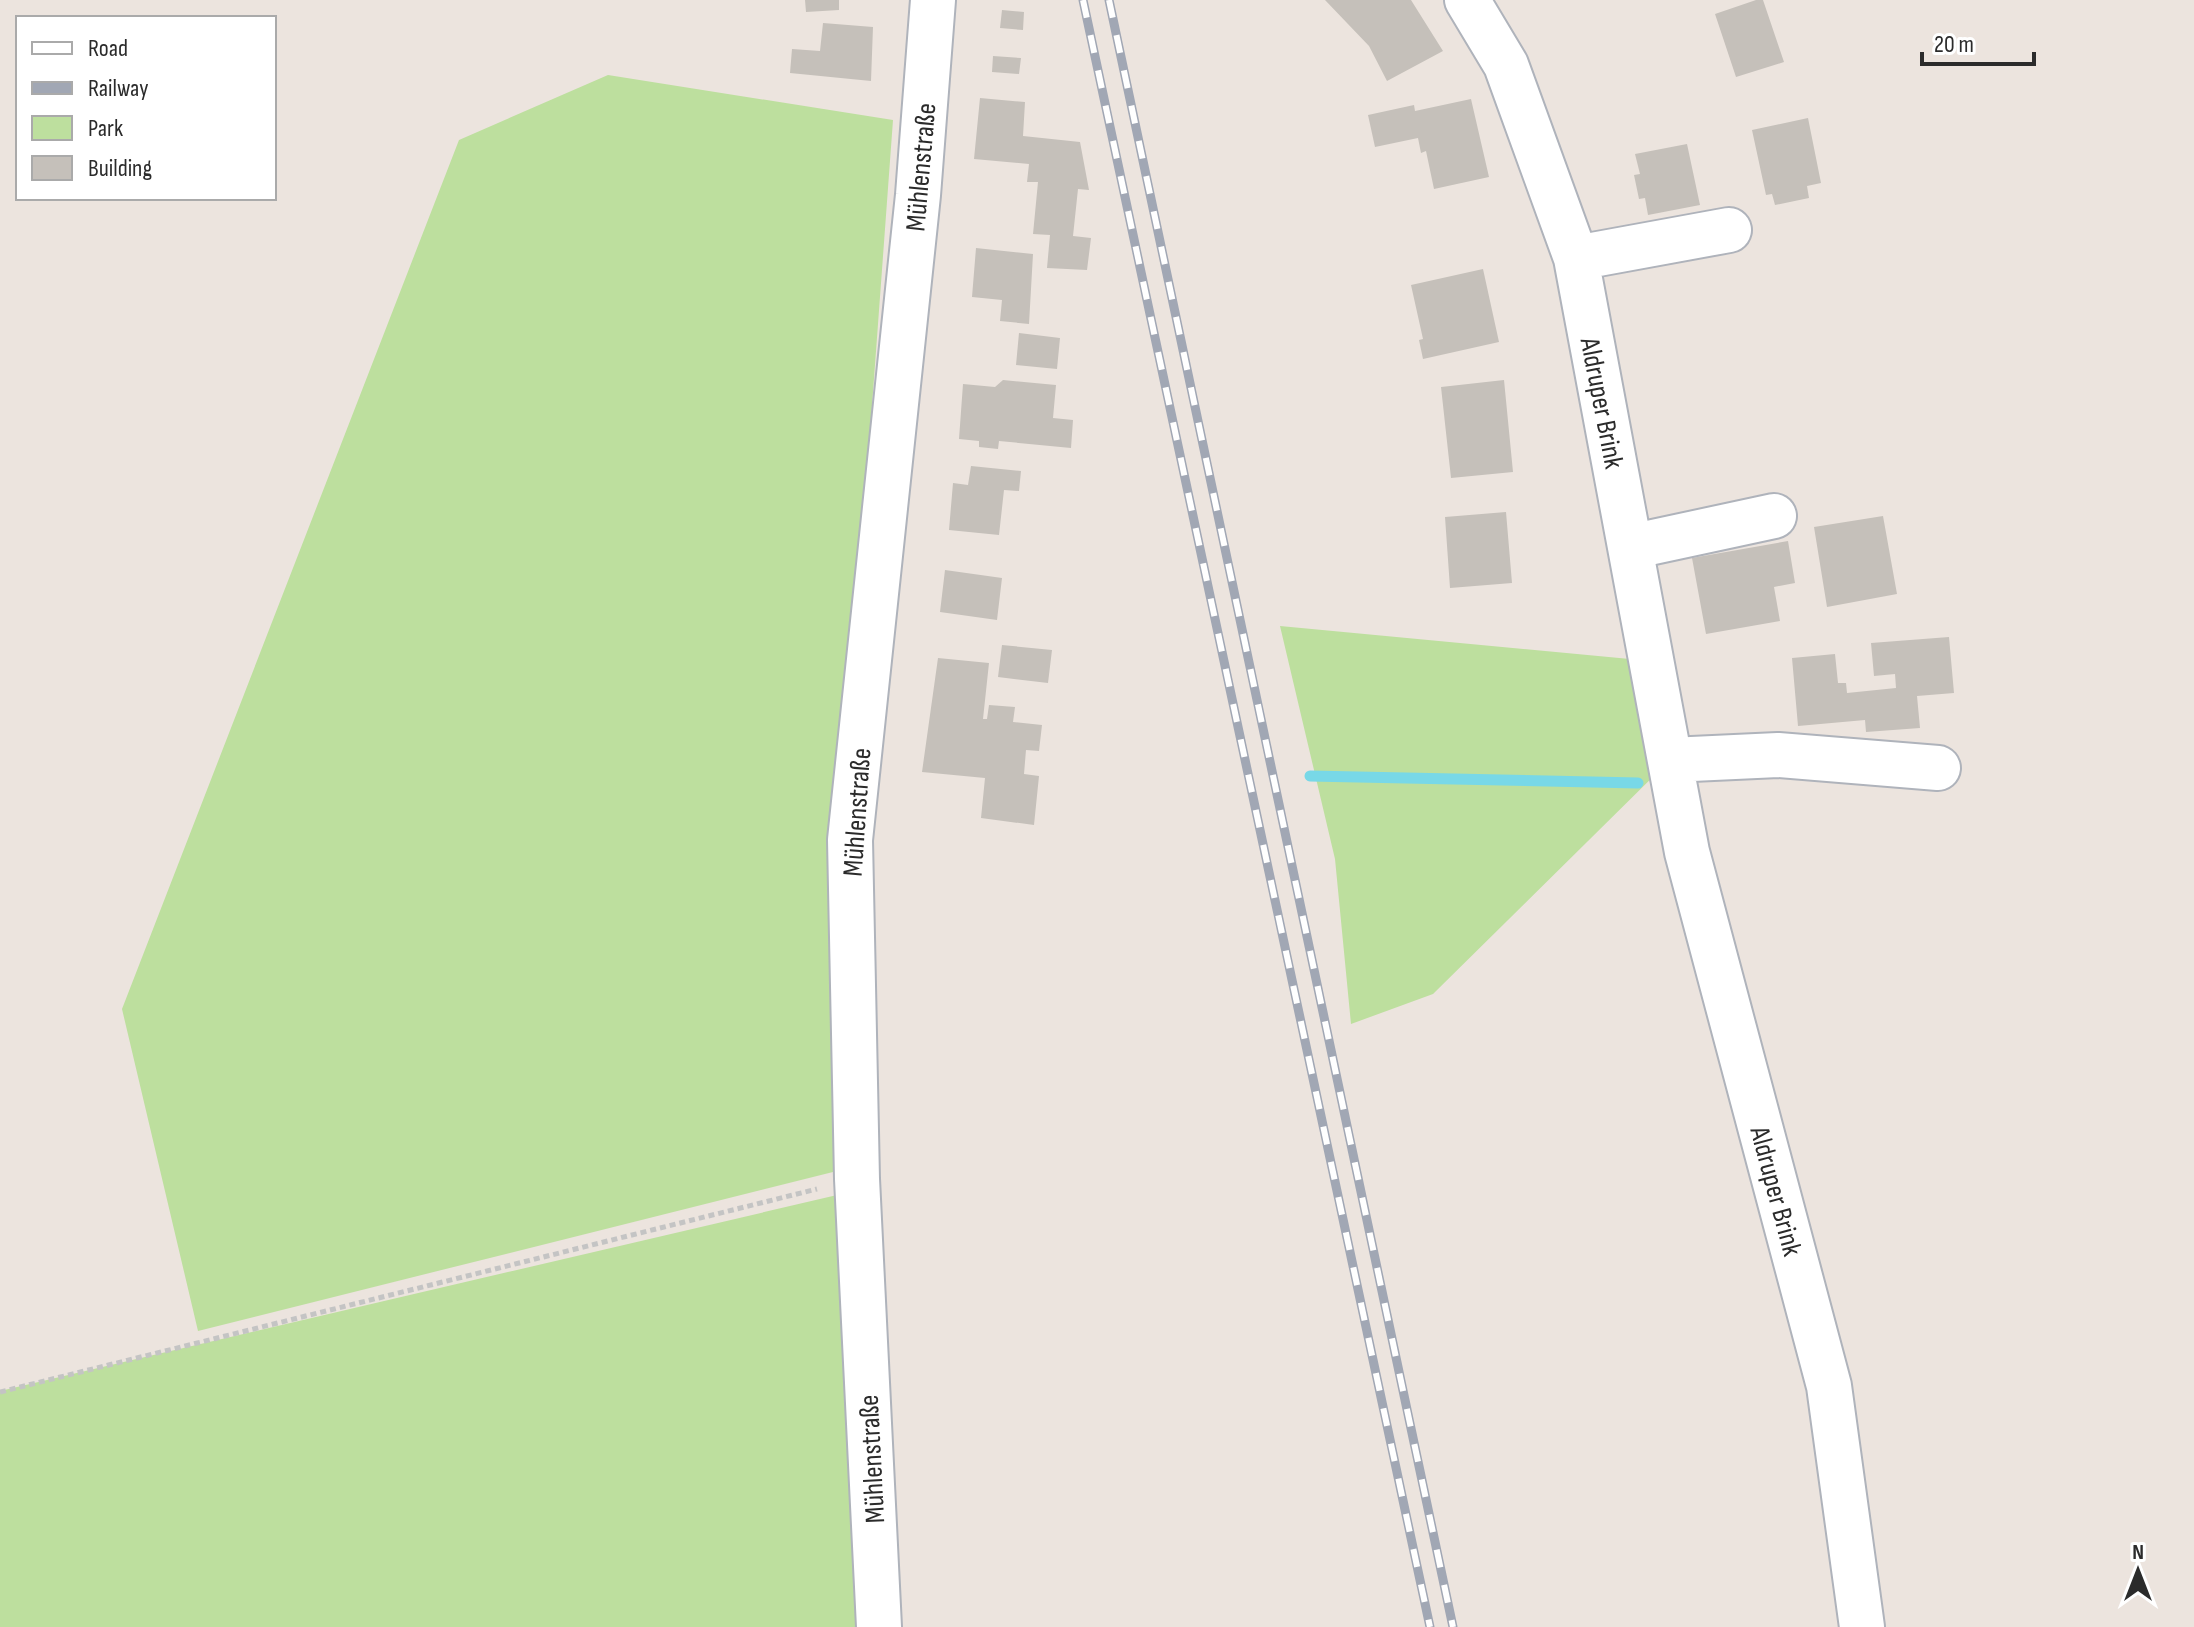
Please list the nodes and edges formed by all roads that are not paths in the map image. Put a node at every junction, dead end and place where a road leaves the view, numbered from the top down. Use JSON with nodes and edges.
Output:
{"nodes":[{"id":1,"x":933,"y":0,"type":"edge"},
{"id":2,"x":1467,"y":0,"type":"edge"},
{"id":3,"x":1729,"y":230,"type":"dead end"},
{"id":4,"x":1576,"y":258,"type":"junction"},
{"id":5,"x":1774,"y":516,"type":"dead end"},
{"id":6,"x":1630,"y":547,"type":"junction"},
{"id":7,"x":1670,"y":760,"type":"junction"},
{"id":8,"x":1938,"y":768,"type":"dead end"},
{"id":9,"x":879,"y":1627,"type":"edge"},
{"id":10,"x":1862,"y":1627,"type":"edge"}],
"edges":[{"from":1,"to":9,"type":"street","name":"Mühlenstraße"},
{"from":2,"to":4,"type":"street","name":"Aldruper Brink"},
{"from":3,"to":4,"type":"street"},
{"from":4,"to":6,"type":"street","name":"Aldruper Brink"},
{"from":5,"to":6,"type":"street"},
{"from":6,"to":7,"type":"street","name":"Aldruper Brink"},
{"from":7,"to":8,"type":"street"},
{"from":7,"to":10,"type":"street","name":"Aldruper Brink"}]}
